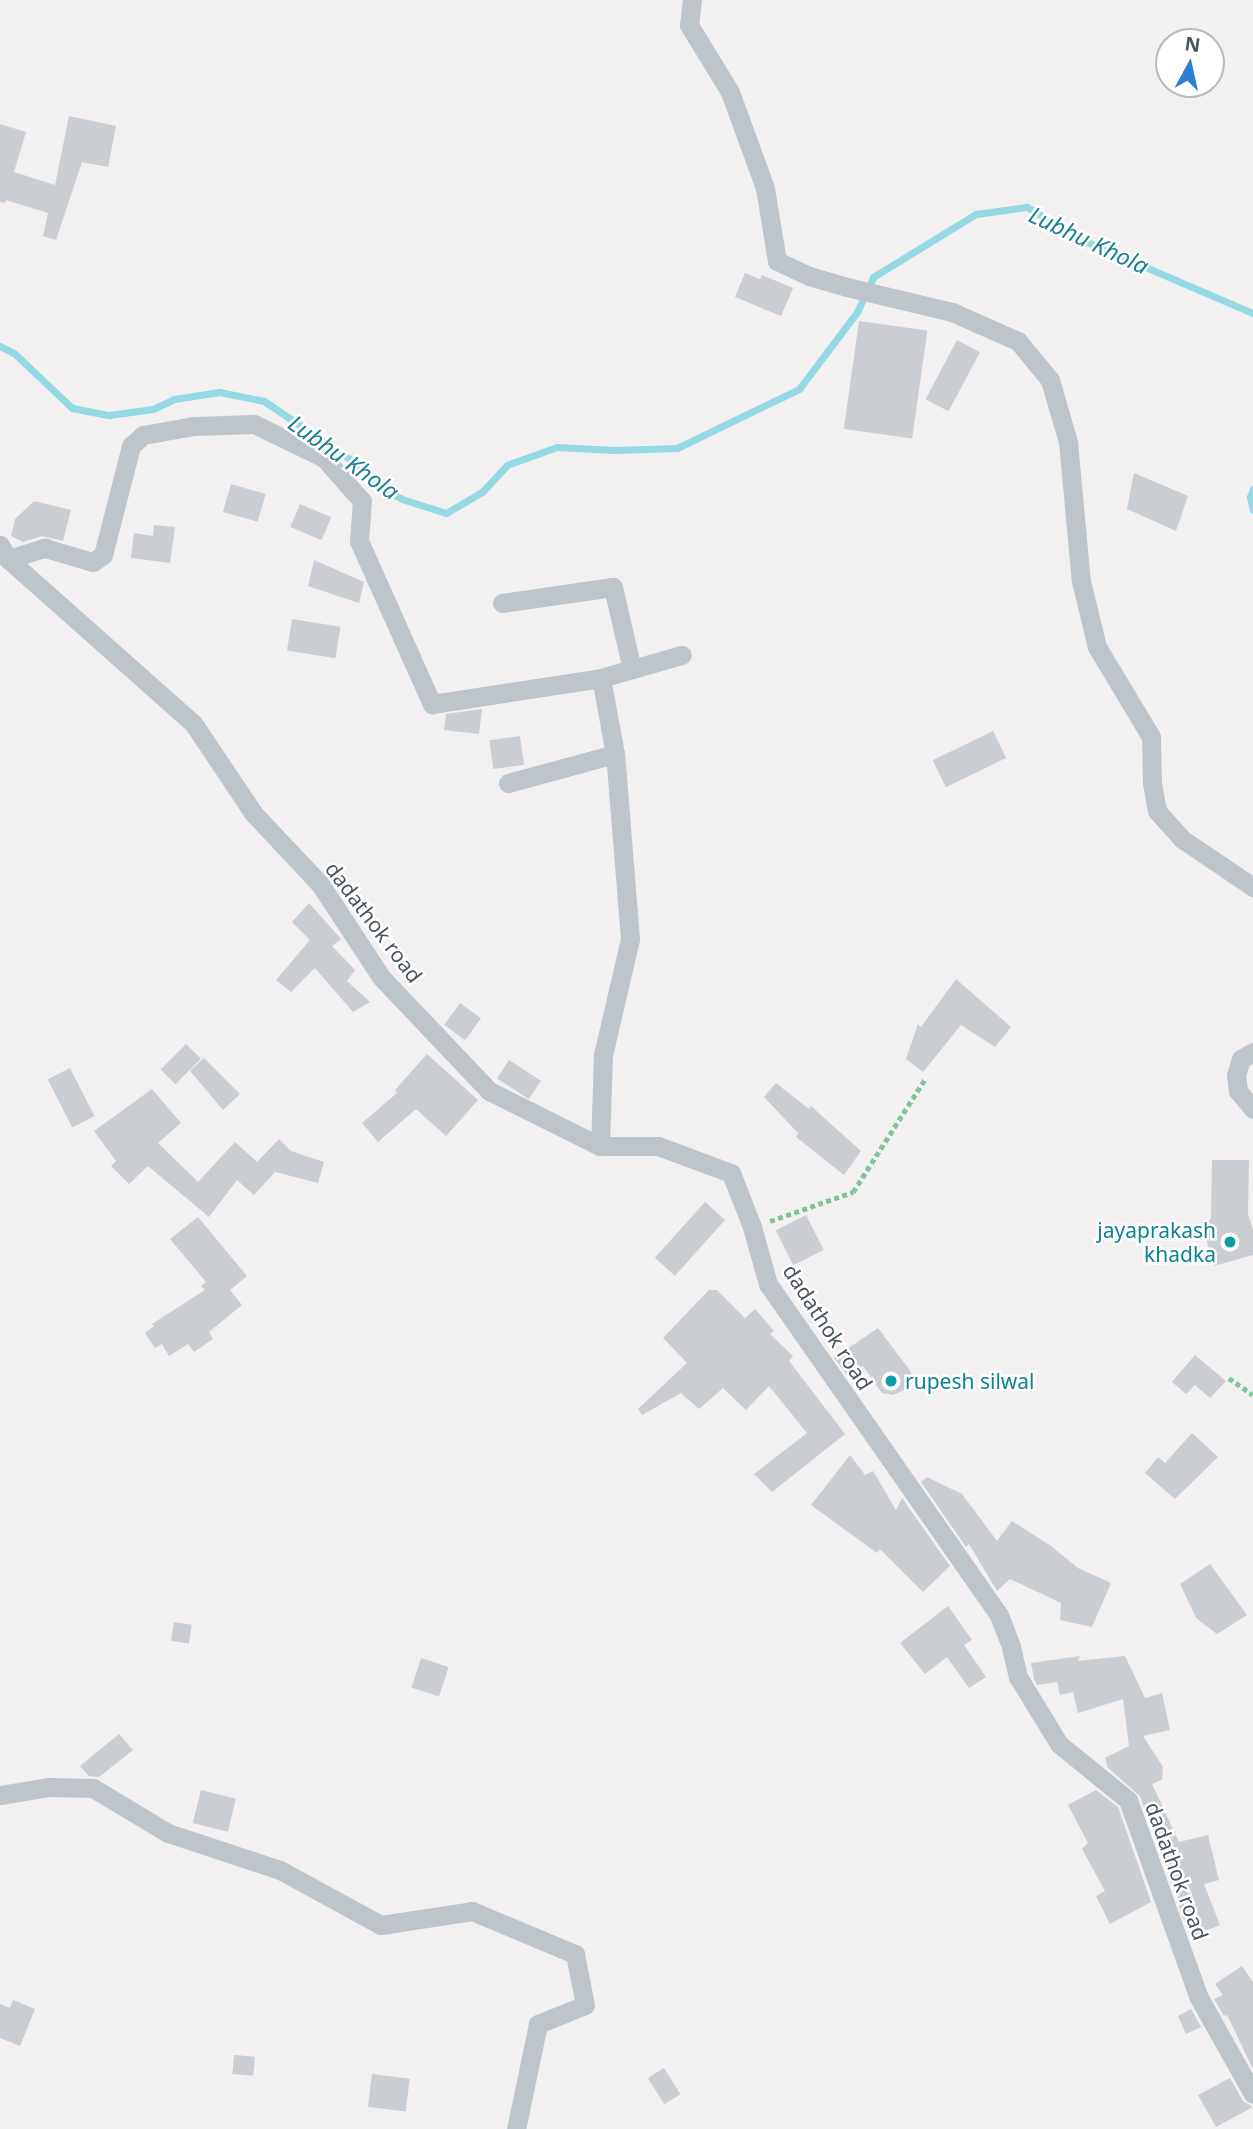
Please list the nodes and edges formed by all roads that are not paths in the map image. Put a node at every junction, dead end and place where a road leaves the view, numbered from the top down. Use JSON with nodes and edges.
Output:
{"nodes":[{"id":1,"x":692,"y":0,"type":"edge"},
{"id":2,"x":4,"y":552,"type":"edge"},
{"id":3,"x":502,"y":603,"type":"dead end"},
{"id":4,"x":682,"y":655,"type":"dead end"},
{"id":5,"x":632,"y":669,"type":"junction"},
{"id":6,"x":601,"y":678,"type":"junction"},
{"id":7,"x":615,"y":754,"type":"junction"},
{"id":8,"x":508,"y":783,"type":"dead end"},
{"id":9,"x":1253,"y":887,"type":"edge"},
{"id":10,"x":1253,"y":1052,"type":"edge"},
{"id":11,"x":1253,"y":1109,"type":"edge"},
{"id":12,"x":600,"y":1146,"type":"junction"},
{"id":13,"x":0,"y":1795,"type":"edge"},
{"id":14,"x":1253,"y":2094,"type":"edge"},
{"id":15,"x":516,"y":2129,"type":"edge"}],
"edges":[{"from":1,"to":9,"type":"street"},
{"from":2,"to":6,"type":"street"},
{"from":2,"to":12,"type":"street","name":"dadathok road"},
{"from":3,"to":5,"type":"street"},
{"from":4,"to":5,"type":"street"},
{"from":5,"to":6,"type":"street"},
{"from":6,"to":7,"type":"street"},
{"from":7,"to":8,"type":"street"},
{"from":7,"to":12,"type":"street"},
{"from":10,"to":11,"type":"street"},
{"from":12,"to":14,"type":"street","name":"dadathok road"},
{"from":13,"to":15,"type":"street"}]}
